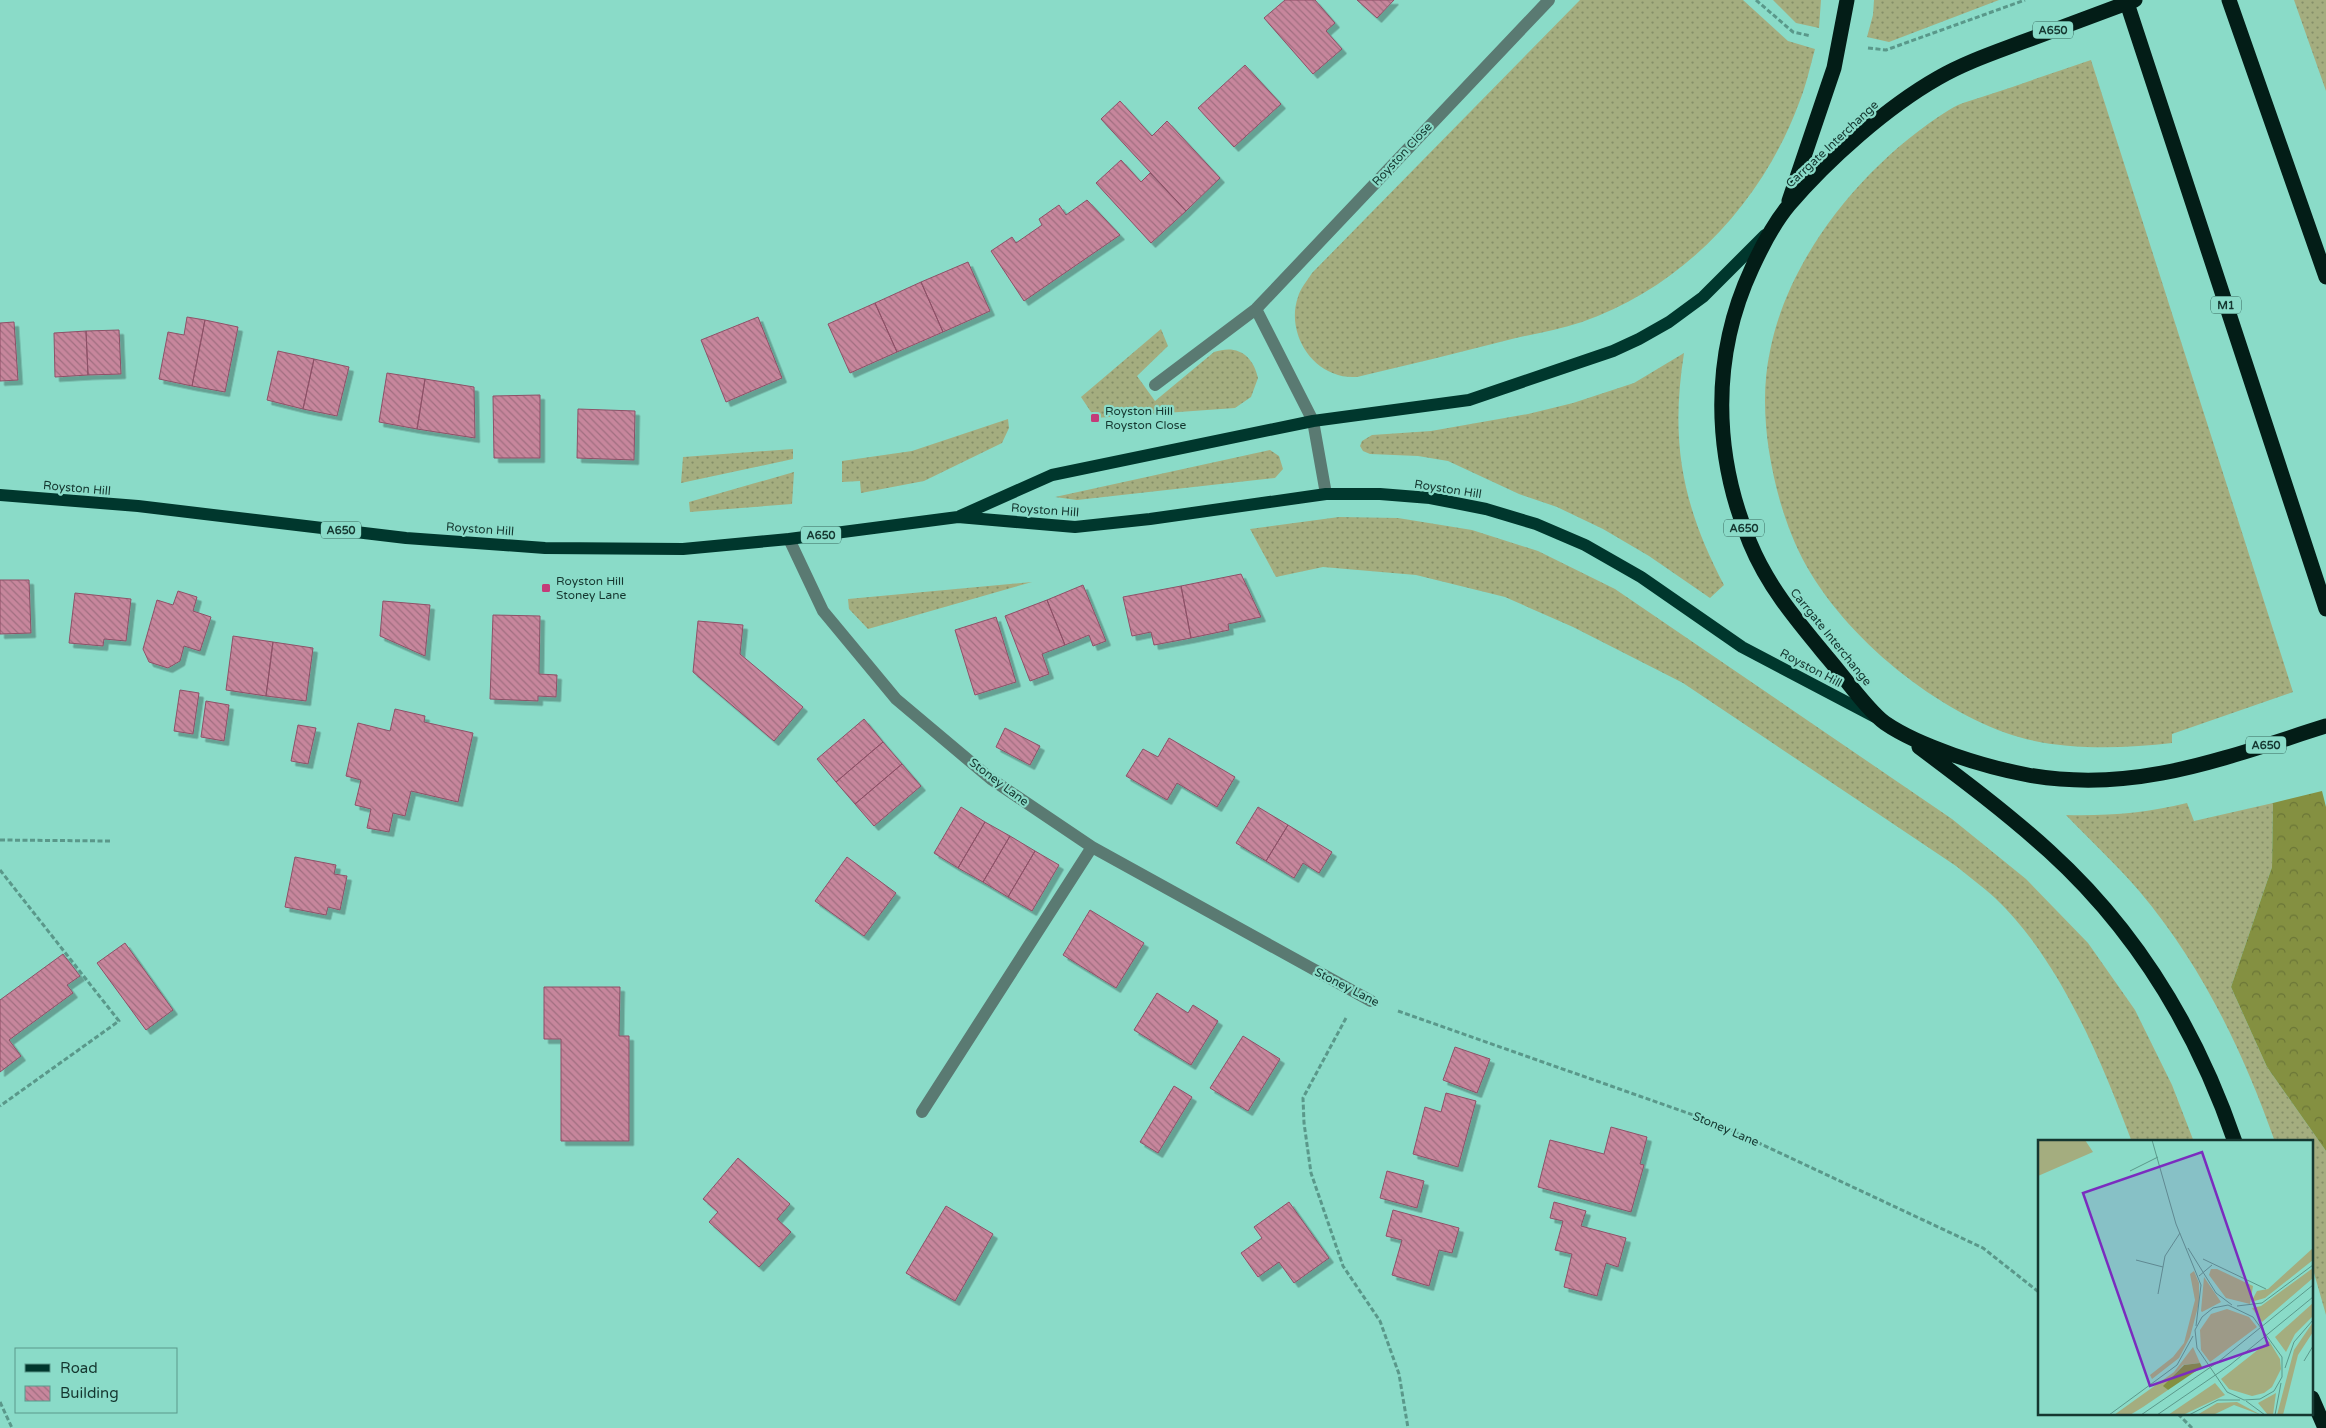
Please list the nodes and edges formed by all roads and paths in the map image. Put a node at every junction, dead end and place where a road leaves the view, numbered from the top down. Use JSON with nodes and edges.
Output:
{"nodes":[{"id":1,"x":1549,"y":0,"type":"edge"},
{"id":2,"x":1756,"y":0,"type":"edge"},
{"id":3,"x":1847,"y":0,"type":"edge"},
{"id":4,"x":2025,"y":0,"type":"edge"},
{"id":5,"x":2126,"y":0,"type":"edge"},
{"id":6,"x":2135,"y":0,"type":"edge"},
{"id":7,"x":2229,"y":0,"type":"edge"},
{"id":8,"x":1806,"y":35,"type":"dead end"},
{"id":9,"x":1875,"y":49,"type":"dead end"},
{"id":10,"x":1787,"y":208,"type":"junction"},
{"id":11,"x":1778,"y":223,"type":"junction"},
{"id":12,"x":2326,"y":277,"type":"edge"},
{"id":13,"x":1256,"y":309,"type":"junction"},
{"id":14,"x":1155,"y":385,"type":"dead end"},
{"id":15,"x":1313,"y":421,"type":"junction"},
{"id":16,"x":1326,"y":494,"type":"junction"},
{"id":17,"x":0,"y":495,"type":"edge"},
{"id":18,"x":958,"y":517,"type":"junction"},
{"id":19,"x":789,"y":539,"type":"junction"},
{"id":20,"x":2326,"y":609,"type":"edge"},
{"id":21,"x":1881,"y":721,"type":"junction"},
{"id":22,"x":2326,"y":726,"type":"edge"},
{"id":23,"x":1897,"y":730,"type":"junction"},
{"id":24,"x":0,"y":840,"type":"edge"},
{"id":25,"x":110,"y":841,"type":"dead end"},
{"id":26,"x":1092,"y":847,"type":"junction"},
{"id":27,"x":0,"y":870,"type":"edge"},
{"id":28,"x":1359,"y":995,"type":"junction"},
{"id":29,"x":1372,"y":1002,"type":"joint"},
{"id":30,"x":0,"y":1106,"type":"edge"},
{"id":31,"x":922,"y":1112,"type":"dead end"},
{"id":32,"x":2234,"y":1140,"type":"edge"},
{"id":33,"x":2038,"y":1291,"type":"edge"},
{"id":34,"x":0,"y":1402,"type":"edge"},
{"id":35,"x":2314,"y":1402,"type":"edge"},
{"id":36,"x":2180,"y":1416,"type":"edge"},
{"id":37,"x":12,"y":1428,"type":"edge"},
{"id":38,"x":1408,"y":1428,"type":"edge"},
{"id":39,"x":2192,"y":1428,"type":"edge"},
{"id":40,"x":2326,"y":1428,"type":"edge"}],
"edges":[{"from":1,"to":13,"type":"street","name":"Royston Close"},
{"from":2,"to":8,"type":"path"},
{"from":3,"to":10,"type":"highway"},
{"from":4,"to":9,"type":"path"},
{"from":5,"to":20,"type":"highway","number":"M1"},
{"from":6,"to":10,"type":"highway","name":"Carrgate Interchange","number":"A650"},
{"from":7,"to":12,"type":"highway"},
{"from":10,"to":11,"type":"highway","name":"Carrgate Interchange","number":"A650"},
{"from":11,"to":15,"type":"main road","name":"Royston Hill","number":"A650"},
{"from":11,"to":21,"type":"highway","name":"Carrgate Interchange","number":"A650"},
{"from":13,"to":14,"type":"street","name":"Royston Close"},
{"from":13,"to":15,"type":"street"},
{"from":15,"to":16,"type":"street"},
{"from":15,"to":18,"type":"main road","name":"Royston Hill","number":"A650"},
{"from":16,"to":18,"type":"main road","name":"Royston Hill","number":"A650"},
{"from":16,"to":21,"type":"main road","name":"Royston Hill","number":"A650"},
{"from":17,"to":19,"type":"main road","name":"Royston Hill","number":"A650"},
{"from":18,"to":19,"type":"main road","name":"Royston Hill","number":"A650"},
{"from":19,"to":26,"type":"street","name":"Stoney Lane"},
{"from":21,"to":23,"type":"highway","name":"Carrgate Interchange","number":"A650"},
{"from":22,"to":23,"type":"highway","name":"Carrgate Interchange","number":"A650"},
{"from":23,"to":32,"type":"highway"},
{"from":24,"to":25,"type":"path"},
{"from":26,"to":28,"type":"street","name":"Stoney Lane"},
{"from":26,"to":31,"type":"street"},
{"from":27,"to":30,"type":"path"},
{"from":28,"to":29,"type":"street","name":"Stoney Lane"},
{"from":28,"to":38,"type":"path"},
{"from":29,"to":33,"type":"path","name":"Stoney Lane"},
{"from":34,"to":37,"type":"path"},
{"from":35,"to":40,"type":"highway"},
{"from":36,"to":39,"type":"path"}]}
